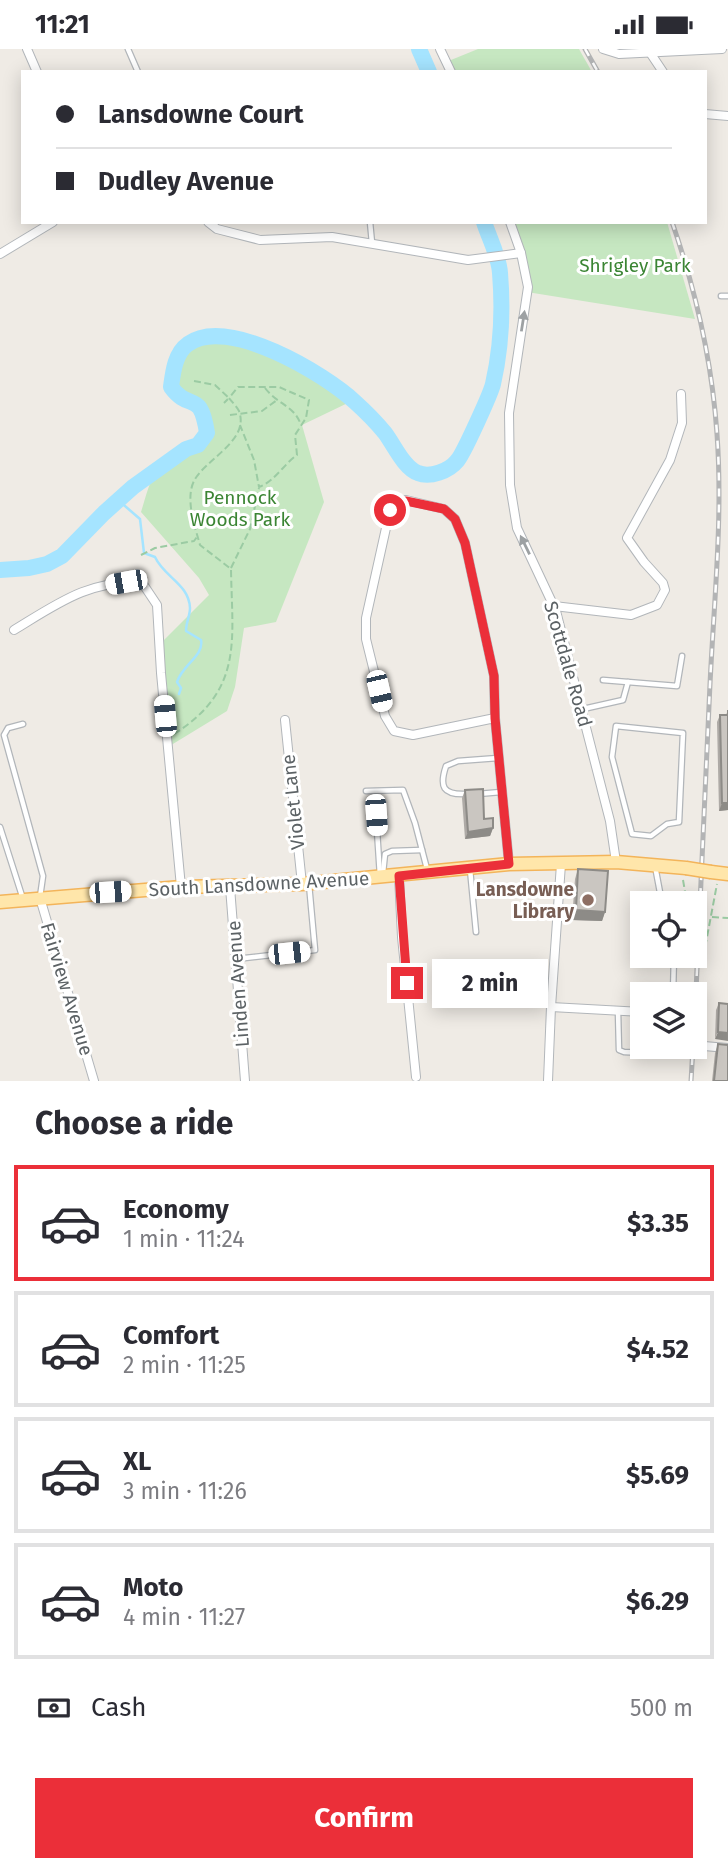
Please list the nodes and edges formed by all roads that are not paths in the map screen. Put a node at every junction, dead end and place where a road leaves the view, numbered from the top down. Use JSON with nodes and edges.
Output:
{"nodes":[{"id":1,"x":27,"y":49,"type":"edge"},
{"id":2,"x":128,"y":49,"type":"edge"},
{"id":3,"x":440,"y":49,"type":"edge"},
{"id":4,"x":722,"y":49,"type":"edge"},
{"id":5,"x":603,"y":50,"type":"edge"},
{"id":6,"x":652,"y":54,"type":"junction"},
{"id":7,"x":36,"y":70,"type":"edge"},
{"id":8,"x":137,"y":70,"type":"edge"},
{"id":9,"x":450,"y":70,"type":"edge"},
{"id":10,"x":662,"y":70,"type":"edge"},
{"id":11,"x":707,"y":114,"type":"edge"},
{"id":12,"x":728,"y":116,"type":"edge"},
{"id":13,"x":50,"y":224,"type":"edge"},
{"id":14,"x":211,"y":224,"type":"edge"},
{"id":15,"x":370,"y":224,"type":"edge"},
{"id":16,"x":510,"y":224,"type":"edge"},
{"id":17,"x":372,"y":244,"type":"junction"},
{"id":18,"x":0,"y":254,"type":"edge"},
{"id":19,"x":518,"y":254,"type":"junction"},
{"id":20,"x":721,"y":296,"type":"dead end"},
{"id":21,"x":728,"y":296,"type":"edge"},
{"id":22,"x":681,"y":394,"type":"dead end"},
{"id":23,"x":554,"y":606,"type":"junction"},
{"id":24,"x":14,"y":630,"type":"dead end"},
{"id":25,"x":682,"y":656,"type":"dead end"},
{"id":26,"x":603,"y":680,"type":"dead end"},
{"id":27,"x":628,"y":682,"type":"junction"},
{"id":28,"x":583,"y":709,"type":"junction"},
{"id":29,"x":495,"y":718,"type":"junction"},
{"id":30,"x":285,"y":720,"type":"dead end"},
{"id":31,"x":23,"y":724,"type":"dead end"},
{"id":32,"x":499,"y":758,"type":"junction"},
{"id":33,"x":366,"y":791,"type":"dead end"},
{"id":34,"x":620,"y":791,"type":"junction"},
{"id":35,"x":502,"y":792,"type":"junction"},
{"id":36,"x":604,"y":795,"type":"junction"},
{"id":37,"x":376,"y":815,"type":"dead end"},
{"id":38,"x":0,"y":827,"type":"edge"},
{"id":39,"x":422,"y":849,"type":"junction"},
{"id":40,"x":616,"y":862,"type":"junction"},
{"id":41,"x":509,"y":864,"type":"junction"},
{"id":42,"x":561,"y":864,"type":"junction"},
{"id":43,"x":654,"y":865,"type":"junction"},
{"id":44,"x":470,"y":868,"type":"junction"},
{"id":45,"x":428,"y":873,"type":"junction"},
{"id":46,"x":720,"y":873,"type":"edge"},
{"id":47,"x":399,"y":876,"type":"junction"},
{"id":48,"x":382,"y":877,"type":"junction"},
{"id":49,"x":306,"y":883,"type":"junction"},
{"id":50,"x":181,"y":887,"type":"junction"},
{"id":51,"x":230,"y":887,"type":"junction"},
{"id":52,"x":659,"y":891,"type":"edge"},
{"id":53,"x":40,"y":898,"type":"junction"},
{"id":54,"x":23,"y":900,"type":"junction"},
{"id":55,"x":0,"y":902,"type":"edge"},
{"id":56,"x":476,"y":932,"type":"dead end"},
{"id":57,"x":236,"y":959,"type":"junction"},
{"id":58,"x":551,"y":1007,"type":"junction"},
{"id":59,"x":618,"y":1010,"type":"junction"},
{"id":60,"x":630,"y":1011,"type":"edge"},
{"id":61,"x":707,"y":1046,"type":"edge"},
{"id":62,"x":728,"y":1048,"type":"edge"},
{"id":63,"x":630,"y":1052,"type":"edge"},
{"id":64,"x":416,"y":1077,"type":"dead end"},
{"id":65,"x":94,"y":1081,"type":"edge"},
{"id":66,"x":245,"y":1081,"type":"edge"},
{"id":67,"x":548,"y":1081,"type":"edge"}],
"edges":[{"from":1,"to":7,"type":"street"},
{"from":2,"to":8,"type":"lane"},
{"from":3,"to":9,"type":"street"},
{"from":4,"to":6,"type":"street"},
{"from":5,"to":6,"type":"street"},
{"from":6,"to":10,"type":"street"},
{"from":11,"to":12,"type":"street"},
{"from":13,"to":18,"type":"street"},
{"from":14,"to":17,"type":"street"},
{"from":15,"to":17,"type":"lane"},
{"from":16,"to":19,"type":"street","name":"Scottdale Road"},
{"from":17,"to":19,"type":"street"},
{"from":23,"to":19,"type":"street","name":"Scottdale Road","one_way":true},
{"from":20,"to":21,"type":"lane"},
{"from":22,"to":23,"type":"street"},
{"from":23,"to":28,"type":"street","name":"Scottdale Road"},
{"from":24,"to":50,"type":"street"},
{"from":25,"to":27,"type":"lane"},
{"from":26,"to":27,"type":"lane"},
{"from":27,"to":28,"type":"lane"},
{"from":28,"to":36,"type":"street","name":"Scottdale Road"},
{"from":29,"to":29,"type":"street"},
{"from":29,"to":32,"type":"street"},
{"from":30,"to":49,"type":"street","name":"Violet Lane"},
{"from":31,"to":53,"type":"lane"},
{"from":32,"to":35,"type":"street"},
{"from":32,"to":35,"type":"lane"},
{"from":33,"to":39,"type":"lane"},
{"from":34,"to":34,"type":"lane"},
{"from":34,"to":36,"type":"lane"},
{"from":35,"to":41,"type":"street"},
{"from":36,"to":40,"type":"street","name":"Scottdale Road"},
{"from":37,"to":48,"type":"lane"},
{"from":38,"to":54,"type":"lane"},
{"from":39,"to":45,"type":"lane"},
{"from":39,"to":48,"type":"lane"},
{"from":40,"to":42,"type":"main road","name":"South Lansdowne Avenue"},
{"from":40,"to":43,"type":"main road","name":"South Lansdowne Avenue"},
{"from":41,"to":42,"type":"main road","name":"South Lansdowne Avenue"},
{"from":41,"to":44,"type":"main road","name":"South Lansdowne Avenue"},
{"from":42,"to":58,"type":"street"},
{"from":43,"to":46,"type":"main road","name":"South Lansdowne Avenue","bridge":true},
{"from":43,"to":52,"type":"lane"},
{"from":44,"to":45,"type":"main road","name":"South Lansdowne Avenue"},
{"from":44,"to":56,"type":"lane"},
{"from":45,"to":47,"type":"main road","name":"South Lansdowne Avenue"},
{"from":47,"to":48,"type":"main road","name":"South Lansdowne Avenue"},
{"from":47,"to":64,"type":"street"},
{"from":48,"to":49,"type":"main road","name":"South Lansdowne Avenue"},
{"from":49,"to":51,"type":"main road","name":"South Lansdowne Avenue"},
{"from":49,"to":57,"type":"lane"},
{"from":50,"to":51,"type":"main road","name":"South Lansdowne Avenue"},
{"from":50,"to":53,"type":"main road","name":"South Lansdowne Avenue"},
{"from":51,"to":57,"type":"street","name":"Linden Avenue"},
{"from":53,"to":54,"type":"main road","name":"South Lansdowne Avenue"},
{"from":53,"to":65,"type":"street","name":"Fairview Avenue"},
{"from":54,"to":55,"type":"main road","name":"South Lansdowne Avenue"},
{"from":57,"to":66,"type":"street","name":"Linden Avenue"},
{"from":58,"to":59,"type":"street"},
{"from":58,"to":67,"type":"street"},
{"from":59,"to":60,"type":"street"},
{"from":59,"to":63,"type":"lane"},
{"from":61,"to":62,"type":"street"}]}
